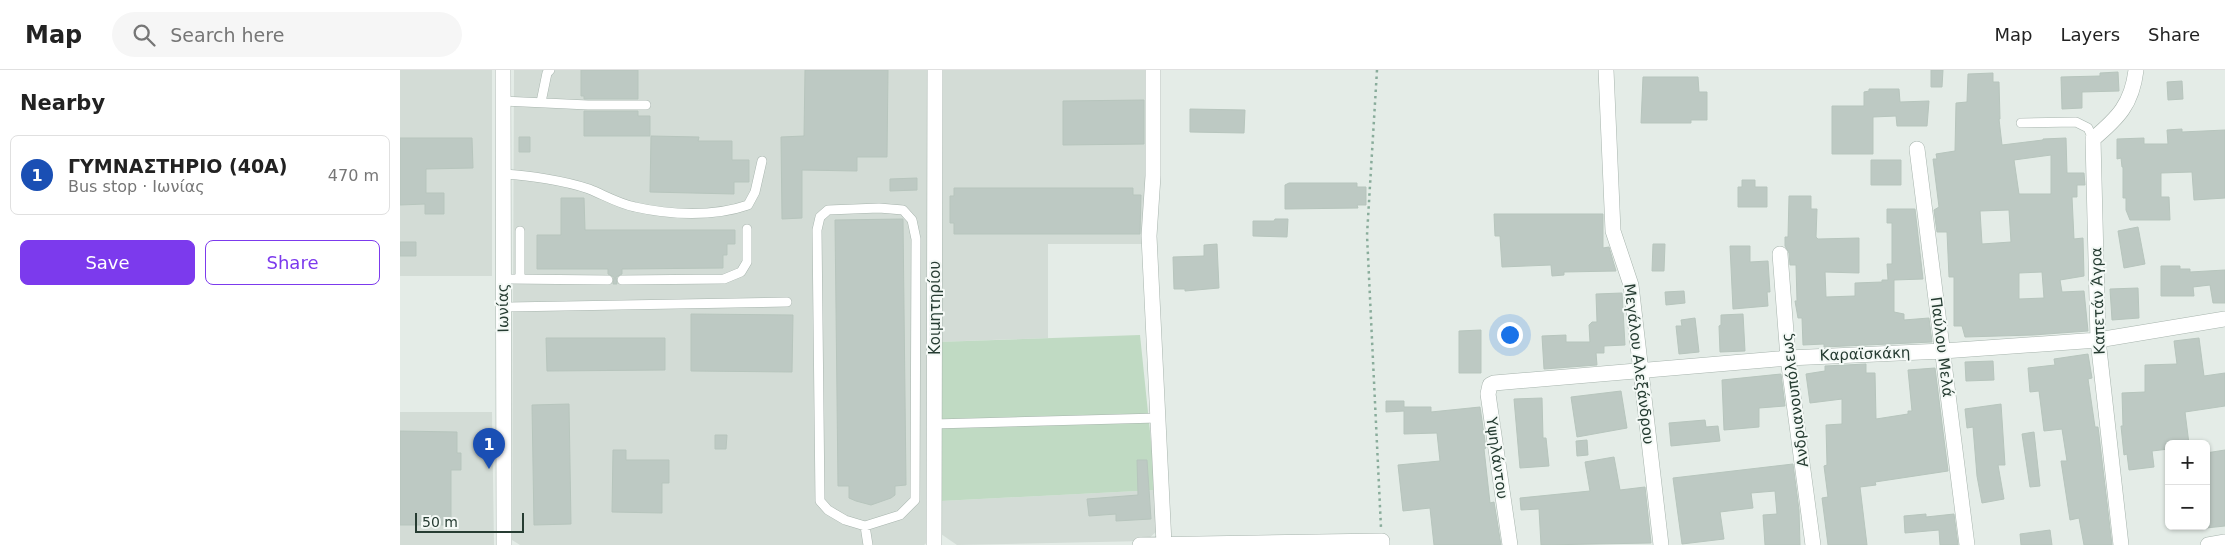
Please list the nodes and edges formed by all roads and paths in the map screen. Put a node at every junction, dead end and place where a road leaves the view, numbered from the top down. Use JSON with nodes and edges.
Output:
{"nodes":[{"id":1,"x":503,"y":70,"type":"edge"},
{"id":2,"x":550,"y":70,"type":"edge"},
{"id":3,"x":935,"y":70,"type":"edge"},
{"id":4,"x":1153,"y":70,"type":"edge"},
{"id":5,"x":1377,"y":70,"type":"edge"},
{"id":6,"x":1606,"y":70,"type":"edge"},
{"id":7,"x":2136,"y":70,"type":"edge"},
{"id":8,"x":502,"y":101,"type":"junction"},
{"id":9,"x":540,"y":102,"type":"junction"},
{"id":10,"x":646,"y":105,"type":"dead end"},
{"id":11,"x":2021,"y":123,"type":"dead end"},
{"id":12,"x":2094,"y":139,"type":"junction"},
{"id":13,"x":1917,"y":149,"type":"dead end"},
{"id":14,"x":762,"y":162,"type":"dead end"},
{"id":15,"x":503,"y":174,"type":"junction"},
{"id":16,"x":747,"y":229,"type":"dead end"},
{"id":17,"x":520,"y":231,"type":"dead end"},
{"id":18,"x":1780,"y":254,"type":"dead end"},
{"id":19,"x":503,"y":279,"type":"junction"},
{"id":20,"x":520,"y":279,"type":"junction"},
{"id":21,"x":608,"y":280,"type":"dead end"},
{"id":22,"x":622,"y":280,"type":"dead end"},
{"id":23,"x":786,"y":302,"type":"dead end"},
{"id":24,"x":503,"y":307,"type":"junction"},
{"id":25,"x":2225,"y":319,"type":"edge"},
{"id":26,"x":2098,"y":340,"type":"junction"},
{"id":27,"x":1943,"y":351,"type":"junction"},
{"id":28,"x":1788,"y":358,"type":"junction"},
{"id":29,"x":1640,"y":370,"type":"junction"},
{"id":30,"x":1503,"y":381,"type":"joint"},
{"id":31,"x":1158,"y":418,"type":"junction"},
{"id":32,"x":934,"y":424,"type":"junction"},
{"id":33,"x":865,"y":526,"type":"junction"},
{"id":34,"x":2225,"y":542,"type":"edge"},
{"id":35,"x":1382,"y":543,"type":"edge"},
{"id":36,"x":1164,"y":544,"type":"edge"},
{"id":37,"x":504,"y":545,"type":"edge"},
{"id":38,"x":868,"y":545,"type":"edge"},
{"id":39,"x":934,"y":545,"type":"edge"},
{"id":40,"x":1140,"y":545,"type":"edge"},
{"id":41,"x":1510,"y":545,"type":"edge"},
{"id":42,"x":1661,"y":545,"type":"edge"},
{"id":43,"x":1813,"y":545,"type":"edge"},
{"id":44,"x":1967,"y":545,"type":"edge"},
{"id":45,"x":2121,"y":545,"type":"edge"},
{"id":46,"x":2208,"y":545,"type":"edge"}],
"edges":[{"from":1,"to":8,"type":"street","name":"Ιωνίας"},
{"from":2,"to":9,"type":"lane"},
{"from":3,"to":32,"type":"street","name":"Κοιμητηρίου"},
{"from":4,"to":31,"type":"street"},
{"from":5,"to":35,"type":"path"},
{"from":6,"to":29,"type":"street","name":"Μεγάλου Αλεξάνδρου"},
{"from":7,"to":12,"type":"street"},
{"from":8,"to":9,"type":"lane"},
{"from":8,"to":15,"type":"street","name":"Ιωνίας"},
{"from":9,"to":10,"type":"lane"},
{"from":11,"to":12,"type":"lane"},
{"from":12,"to":26,"type":"street","name":"Καπετάν Άγρα"},
{"from":13,"to":27,"type":"street","name":"Παύλου Μελά"},
{"from":14,"to":15,"type":"lane"},
{"from":15,"to":19,"type":"street","name":"Ιωνίας"},
{"from":16,"to":22,"type":"lane"},
{"from":17,"to":20,"type":"lane"},
{"from":18,"to":28,"type":"street","name":"Ανδριανουπόλεως"},
{"from":19,"to":20,"type":"lane"},
{"from":19,"to":24,"type":"street","name":"Ιωνίας"},
{"from":20,"to":21,"type":"lane"},
{"from":23,"to":24,"type":"lane"},
{"from":24,"to":37,"type":"street","name":"Ιωνίας"},
{"from":25,"to":26,"type":"street","name":"Καραϊσκάκη"},
{"from":26,"to":27,"type":"street","name":"Καραϊσκάκη"},
{"from":26,"to":45,"type":"street","name":"Καπετάν Άγρα"},
{"from":27,"to":28,"type":"street","name":"Καραϊσκάκη"},
{"from":27,"to":44,"type":"street","name":"Παύλου Μελά"},
{"from":28,"to":29,"type":"street","name":"Καραϊσκάκη"},
{"from":28,"to":43,"type":"street","name":"Ανδριανουπόλεως"},
{"from":29,"to":30,"type":"street","name":"Καραϊσκάκη"},
{"from":29,"to":42,"type":"street","name":"Μεγάλου Αλεξάνδρου"},
{"from":30,"to":41,"type":"street","name":"Υψηλάντου"},
{"from":31,"to":32,"type":"lane"},
{"from":31,"to":36,"type":"street"},
{"from":32,"to":39,"type":"street","name":"Κοιμητηρίου"},
{"from":33,"to":33,"type":"lane"},
{"from":33,"to":38,"type":"lane"},
{"from":34,"to":46,"type":"street"},
{"from":35,"to":36,"type":"street"},
{"from":36,"to":40,"type":"street"}]}
